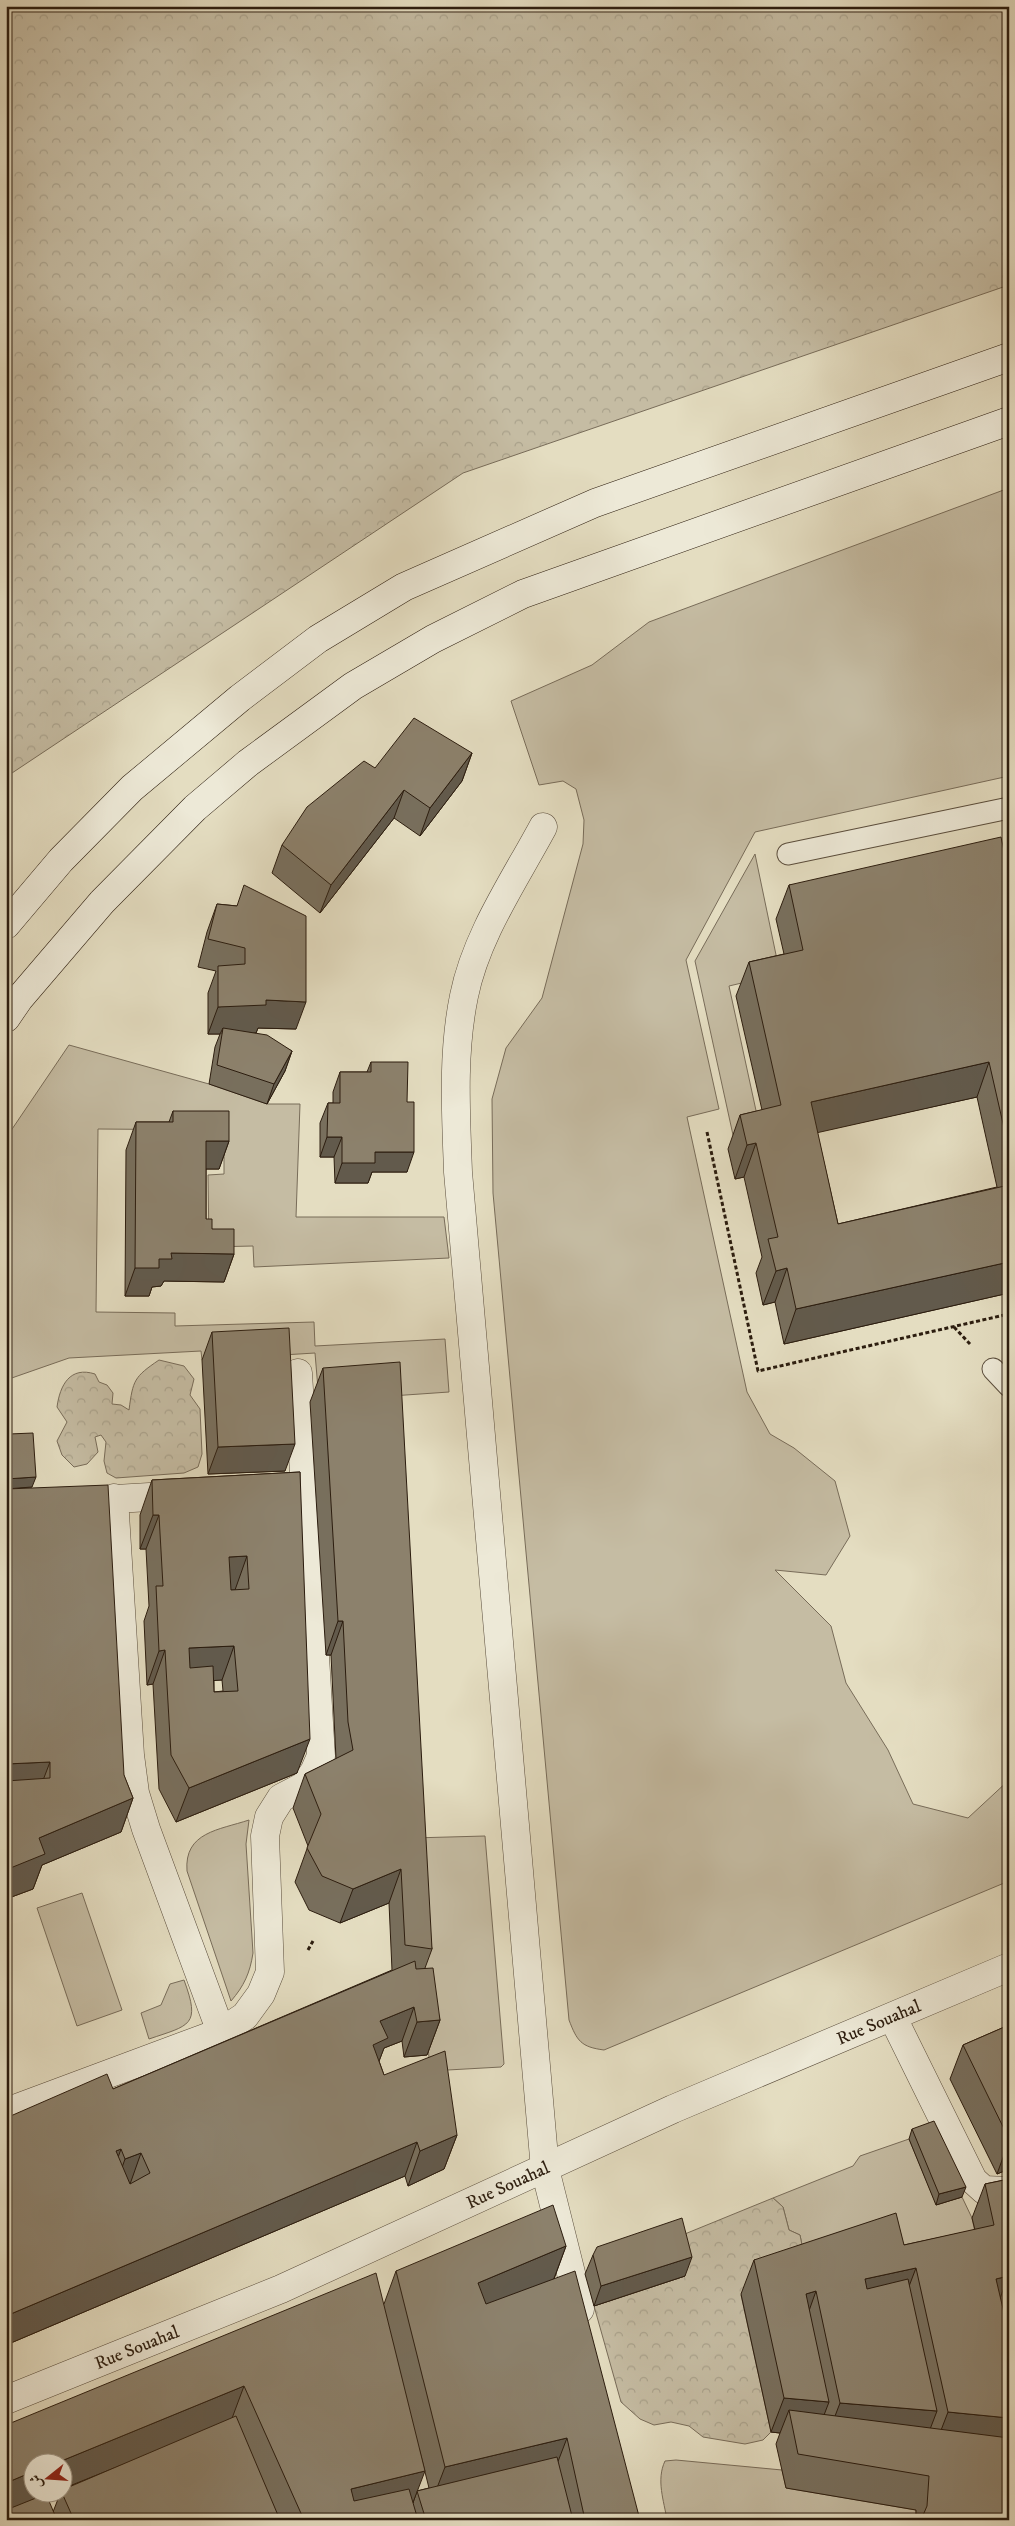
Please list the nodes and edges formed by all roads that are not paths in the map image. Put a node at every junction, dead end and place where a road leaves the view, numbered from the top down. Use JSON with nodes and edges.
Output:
{"nodes":[{"id":1,"x":1009,"y":357,"type":"edge"},
{"id":2,"x":1009,"y":421,"type":"edge"},
{"id":3,"x":1009,"y":808,"type":"edge"},
{"id":4,"x":543,"y":827,"type":"dead end"},
{"id":5,"x":788,"y":854,"type":"dead end"},
{"id":6,"x":6,"y":925,"type":"edge"},
{"id":7,"x":6,"y":1018,"type":"edge"},
{"id":8,"x":993,"y":1369,"type":"dead end"},
{"id":9,"x":298,"y":1373,"type":"dead end"},
{"id":10,"x":1009,"y":1386,"type":"edge"},
{"id":11,"x":304,"y":1489,"type":"junction"},
{"id":12,"x":276,"y":1490,"type":"edge"},
{"id":13,"x":209,"y":1494,"type":"edge"},
{"id":14,"x":114,"y":1498,"type":"junction"},
{"id":15,"x":75,"y":1501,"type":"edge"},
{"id":16,"x":1009,"y":1967,"type":"edge"},
{"id":17,"x":893,"y":2018,"type":"junction"},
{"id":18,"x":221,"y":2032,"type":"junction"},
{"id":19,"x":6,"y":2112,"type":"edge"},
{"id":20,"x":545,"y":2169,"type":"junction"},
{"id":21,"x":1009,"y":2191,"type":"edge"},
{"id":22,"x":585,"y":2330,"type":"edge"},
{"id":23,"x":6,"y":2400,"type":"edge"}],
"edges":[{"from":1,"to":6,"type":"street"},
{"from":2,"to":7,"type":"street"},
{"from":3,"to":5,"type":"lane"},
{"from":4,"to":20,"type":"street"},
{"from":8,"to":10,"type":"lane"},
{"from":9,"to":11,"type":"street"},
{"from":11,"to":12,"type":"street"},
{"from":11,"to":18,"type":"street"},
{"from":13,"to":14,"type":"street"},
{"from":14,"to":15,"type":"street"},
{"from":14,"to":18,"type":"street"},
{"from":16,"to":17,"type":"street","name":"Rue Souahal"},
{"from":17,"to":20,"type":"street","name":"Rue Souahal"},
{"from":17,"to":21,"type":"street"},
{"from":18,"to":19,"type":"street"},
{"from":20,"to":22,"type":"street"},
{"from":20,"to":23,"type":"street","name":"Rue Souahal"}]}
